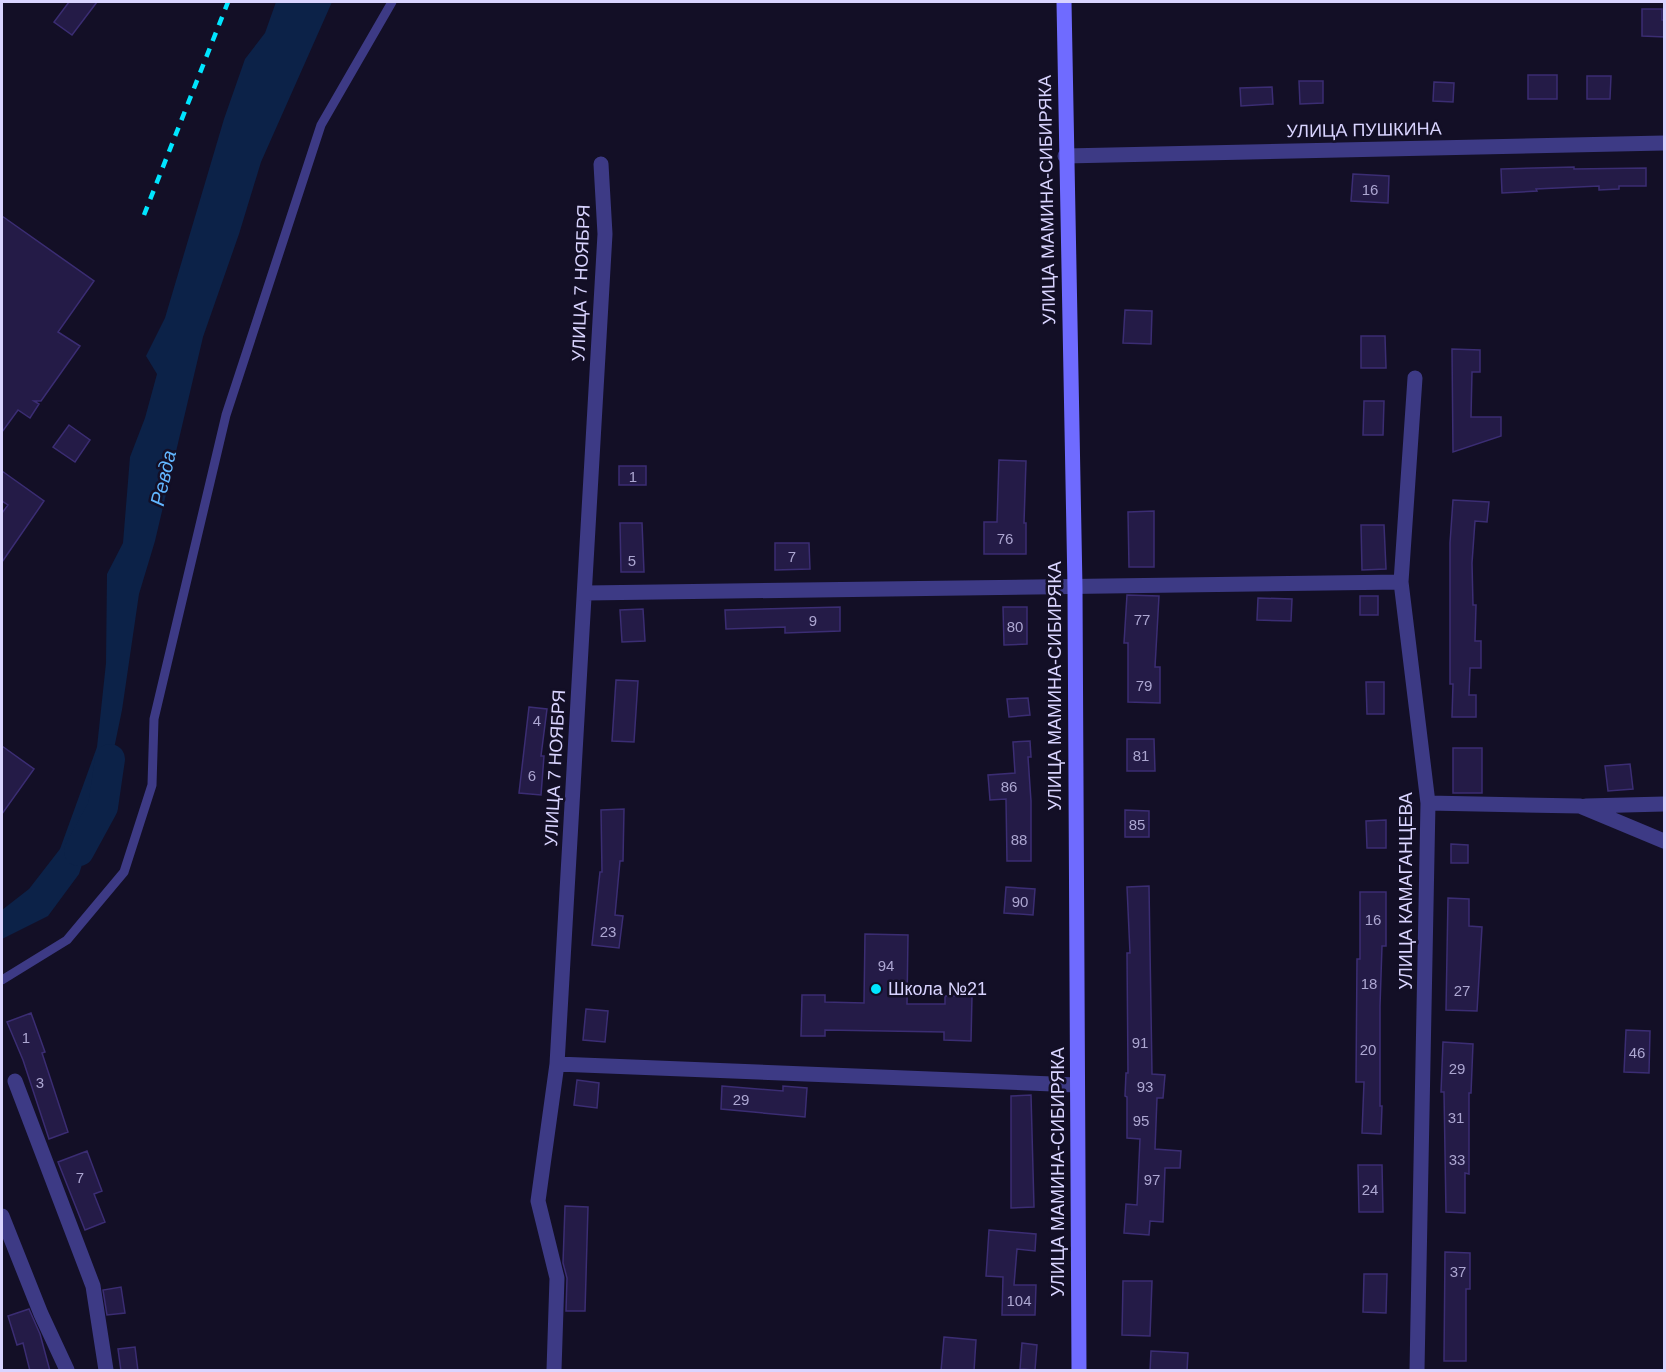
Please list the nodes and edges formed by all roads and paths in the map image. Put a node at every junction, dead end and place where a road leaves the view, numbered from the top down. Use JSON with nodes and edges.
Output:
{"nodes":[{"id":1,"x":392,"y":2,"type":"edge"},
{"id":2,"x":1064,"y":2,"type":"edge"},
{"id":3,"x":1665,"y":143,"type":"edge"},
{"id":4,"x":1065,"y":156,"type":"junction"},
{"id":5,"x":601,"y":164,"type":"dead end"},
{"id":6,"x":1415,"y":378,"type":"dead end"},
{"id":7,"x":1401,"y":582,"type":"junction"},
{"id":8,"x":1075,"y":588,"type":"junction"},
{"id":9,"x":586,"y":593,"type":"junction"},
{"id":10,"x":1428,"y":803,"type":"junction"},
{"id":11,"x":1665,"y":804,"type":"edge"},
{"id":12,"x":1580,"y":806,"type":"junction"},
{"id":13,"x":1665,"y":841,"type":"edge"},
{"id":14,"x":2,"y":980,"type":"edge"},
{"id":15,"x":557,"y":1064,"type":"junction"},
{"id":16,"x":15,"y":1081,"type":"dead end"},
{"id":17,"x":1077,"y":1085,"type":"junction"},
{"id":18,"x":2,"y":1216,"type":"edge"},
{"id":19,"x":67,"y":1371,"type":"edge"},
{"id":20,"x":106,"y":1371,"type":"edge"},
{"id":21,"x":554,"y":1371,"type":"edge"},
{"id":22,"x":1080,"y":1371,"type":"edge"},
{"id":23,"x":1417,"y":1371,"type":"edge"}],
"edges":[{"from":1,"to":14,"type":"lane"},
{"from":2,"to":4,"type":"street","name":"УЛИЦА МАМИНА-СИБИРЯКА"},
{"from":3,"to":4,"type":"street","name":"УЛИЦА ПУШКИНА"},
{"from":4,"to":8,"type":"street","name":"УЛИЦА МАМИНА-СИБИРЯКА"},
{"from":5,"to":9,"type":"street","name":"УЛИЦА 7 НОЯБРЯ"},
{"from":6,"to":7,"type":"street","name":"УЛИЦА КАМАГАНЦЕВА"},
{"from":7,"to":8,"type":"street"},
{"from":7,"to":10,"type":"street","name":"УЛИЦА КАМАГАНЦЕВА"},
{"from":8,"to":9,"type":"street"},
{"from":8,"to":17,"type":"street","name":"УЛИЦА МАМИНА-СИБИРЯКА"},
{"from":9,"to":15,"type":"street","name":"УЛИЦА 7 НОЯБРЯ"},
{"from":10,"to":12,"type":"street"},
{"from":10,"to":23,"type":"street","name":"УЛИЦА КАМАГАНЦЕВА"},
{"from":11,"to":12,"type":"street"},
{"from":12,"to":13,"type":"street"},
{"from":15,"to":17,"type":"street"},
{"from":15,"to":21,"type":"street","name":"УЛИЦА 7 НОЯБРЯ"},
{"from":16,"to":20,"type":"street"},
{"from":17,"to":22,"type":"street","name":"УЛИЦА МАМИНА-СИБИРЯКА"},
{"from":18,"to":19,"type":"street"}]}
